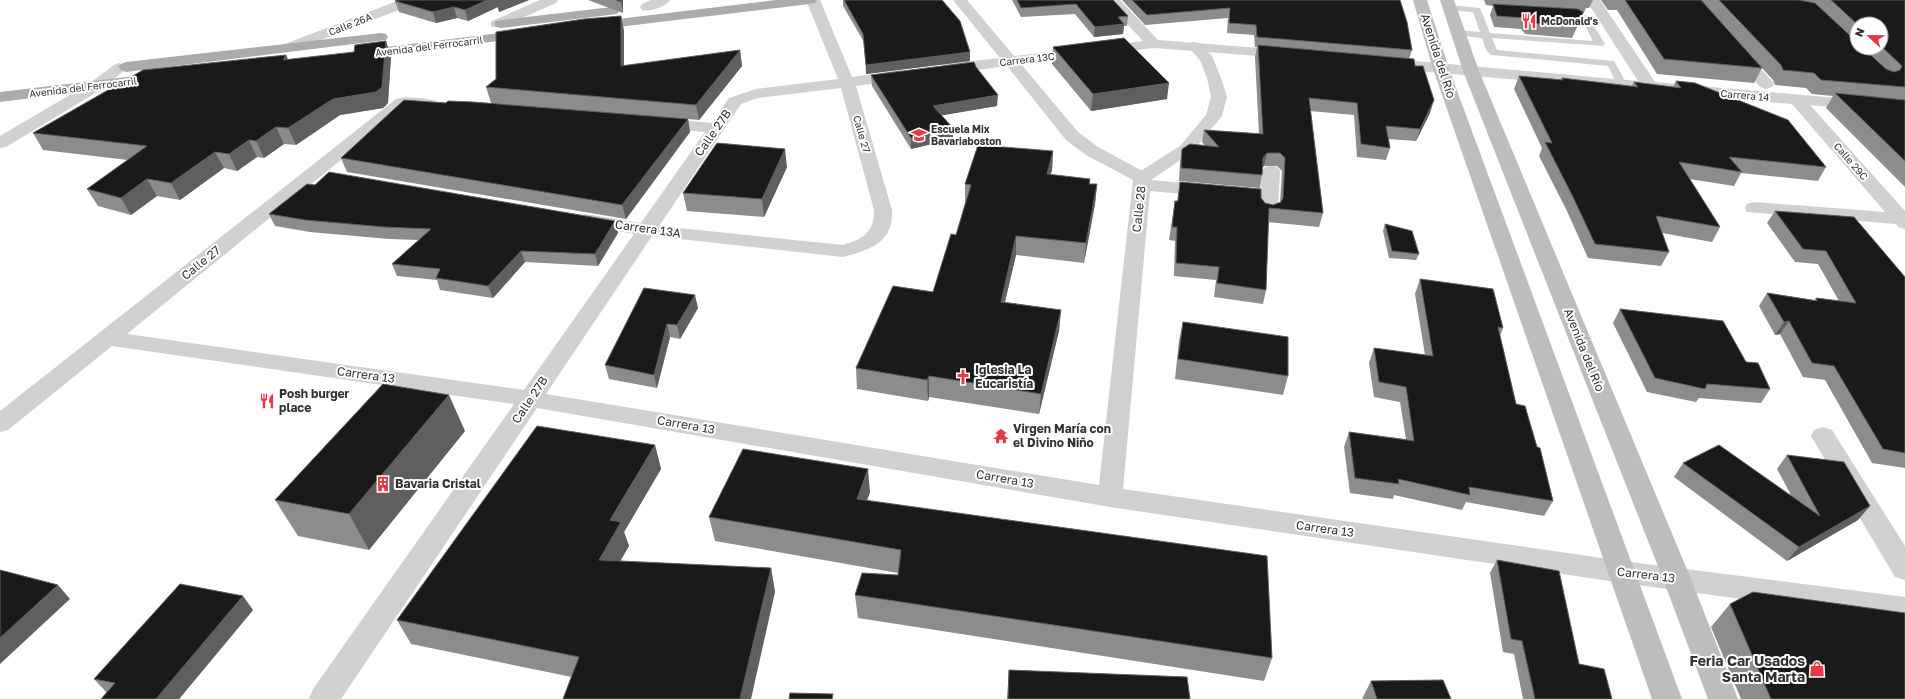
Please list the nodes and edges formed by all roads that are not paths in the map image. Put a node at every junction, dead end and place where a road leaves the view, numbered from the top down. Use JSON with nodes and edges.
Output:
{"nodes":[{"id":1,"x":412,"y":0,"type":"edge"},
{"id":2,"x":551,"y":0,"type":"edge"},
{"id":3,"x":663,"y":0,"type":"edge"},
{"id":4,"x":710,"y":0,"type":"edge"},
{"id":5,"x":811,"y":0,"type":"edge"},
{"id":6,"x":960,"y":0,"type":"edge"},
{"id":7,"x":1112,"y":0,"type":"edge"},
{"id":8,"x":1420,"y":0,"type":"edge"},
{"id":9,"x":1593,"y":0,"type":"edge"},
{"id":10,"x":1448,"y":4,"type":"edge"},
{"id":11,"x":647,"y":7,"type":"junction"},
{"id":12,"x":1554,"y":13,"type":"edge"},
{"id":13,"x":497,"y":24,"type":"junction"},
{"id":14,"x":1458,"y":33,"type":"junction"},
{"id":15,"x":1486,"y":35,"type":"junction"},
{"id":16,"x":1154,"y":44,"type":"junction"},
{"id":17,"x":1731,"y":45,"type":"edge"},
{"id":18,"x":1194,"y":46,"type":"junction"},
{"id":19,"x":287,"y":48,"type":"junction"},
{"id":20,"x":350,"y":55,"type":"edge"},
{"id":21,"x":1302,"y":56,"type":"edge"},
{"id":22,"x":1010,"y":61,"type":"junction"},
{"id":23,"x":1380,"y":63,"type":"edge"},
{"id":24,"x":119,"y":68,"type":"joint"},
{"id":25,"x":1442,"y":69,"type":"junction"},
{"id":26,"x":932,"y":71,"type":"edge"},
{"id":27,"x":1471,"y":72,"type":"junction"},
{"id":28,"x":917,"y":73,"type":"edge"},
{"id":29,"x":167,"y":77,"type":"edge"},
{"id":30,"x":96,"y":78,"type":"junction"},
{"id":31,"x":847,"y":82,"type":"junction"},
{"id":32,"x":1622,"y":84,"type":"junction"},
{"id":33,"x":1766,"y":84,"type":"dead end"},
{"id":34,"x":1650,"y":87,"type":"junction"},
{"id":35,"x":0,"y":97,"type":"edge"},
{"id":36,"x":1796,"y":99,"type":"junction"},
{"id":37,"x":449,"y":105,"type":"edge"},
{"id":38,"x":1905,"y":109,"type":"edge"},
{"id":39,"x":646,"y":122,"type":"edge"},
{"id":40,"x":717,"y":128,"type":"junction"},
{"id":41,"x":0,"y":143,"type":"edge"},
{"id":42,"x":1270,"y":171,"type":"dead end"},
{"id":43,"x":313,"y":173,"type":"junction"},
{"id":44,"x":336,"y":177,"type":"edge"},
{"id":45,"x":1142,"y":182,"type":"junction"},
{"id":46,"x":1754,"y":208,"type":"dead end"},
{"id":47,"x":569,"y":217,"type":"edge"},
{"id":48,"x":1903,"y":221,"type":"edge"},
{"id":49,"x":646,"y":230,"type":"junction"},
{"id":50,"x":843,"y":250,"type":"joint"},
{"id":51,"x":107,"y":338,"type":"junction"},
{"id":52,"x":531,"y":399,"type":"junction"},
{"id":53,"x":0,"y":424,"type":"edge"},
{"id":54,"x":1823,"y":436,"type":"dead end"},
{"id":55,"x":1110,"y":497,"type":"junction"},
{"id":56,"x":1905,"y":569,"type":"edge"},
{"id":57,"x":1623,"y":572,"type":"junction"},
{"id":58,"x":1677,"y":579,"type":"junction"},
{"id":59,"x":1905,"y":609,"type":"edge"},
{"id":60,"x":324,"y":699,"type":"edge"},
{"id":61,"x":1667,"y":699,"type":"edge"},
{"id":62,"x":1723,"y":699,"type":"edge"}],
"edges":[{"from":1,"to":19,"type":"street","name":"Calle 26A"},
{"from":2,"to":13,"type":"street"},
{"from":3,"to":11,"type":"street"},
{"from":4,"to":11,"type":"main road","name":"Avenida del Ferrocarril"},
{"from":5,"to":20,"type":"main road","name":"Avenida del Ferrocarril"},
{"from":5,"to":31,"type":"street","name":"Calle 27"},
{"from":6,"to":22,"type":"street","name":"Calle 28"},
{"from":7,"to":16,"type":"street"},
{"from":8,"to":25,"type":"main road","name":"Avenida del Río"},
{"from":9,"to":34,"type":"street"},
{"from":10,"to":14,"type":"main road","name":"Avenida del Río"},
{"from":10,"to":15,"type":"lane"},
{"from":11,"to":13,"type":"main road","name":"Avenida del Ferrocarril"},
{"from":12,"to":15,"type":"lane"},
{"from":13,"to":19,"type":"main road","name":"Avenida del Ferrocarril"},
{"from":14,"to":15,"type":"lane"},
{"from":14,"to":27,"type":"main road","name":"Avenida del Río"},
{"from":15,"to":32,"type":"lane"},
{"from":16,"to":18,"type":"street","name":"Carrera 13C"},
{"from":16,"to":22,"type":"street","name":"Carrera 13C"},
{"from":17,"to":33,"type":"street"},
{"from":18,"to":21,"type":"street","name":"Carrera 13C"},
{"from":18,"to":45,"type":"street"},
{"from":19,"to":24,"type":"main road","name":"Avenida del Ferrocarril"},
{"from":22,"to":26,"type":"street","name":"Carrera 13C"},
{"from":22,"to":45,"type":"street","name":"Calle 28"},
{"from":23,"to":25,"type":"street"},
{"from":24,"to":30,"type":"street"},
{"from":25,"to":27,"type":"street","name":"Carrera 14"},
{"from":25,"to":57,"type":"main road","name":"Avenida del Río"},
{"from":27,"to":32,"type":"street","name":"Carrera 14"},
{"from":27,"to":58,"type":"main road","name":"Avenida del Río"},
{"from":28,"to":31,"type":"street"},
{"from":29,"to":30,"type":"main road","name":"Avenida del Ferrocarril"},
{"from":30,"to":35,"type":"main road","name":"Avenida del Ferrocarril"},
{"from":30,"to":41,"type":"street"},
{"from":31,"to":40,"type":"street","name":"Calle 27B"},
{"from":31,"to":50,"type":"street","name":"Calle 27"},
{"from":32,"to":34,"type":"street","name":"Carrera 14"},
{"from":34,"to":36,"type":"street","name":"Carrera 14"},
{"from":36,"to":38,"type":"street","name":"Carrera 14"},
{"from":36,"to":48,"type":"street","name":"Calle 29C"},
{"from":37,"to":43,"type":"street","name":"Calle 27"},
{"from":39,"to":40,"type":"street"},
{"from":40,"to":49,"type":"street","name":"Calle 27B"},
{"from":42,"to":45,"type":"street"},
{"from":43,"to":44,"type":"street"},
{"from":43,"to":51,"type":"street","name":"Calle 27"},
{"from":45,"to":55,"type":"street","name":"Calle 28"},
{"from":46,"to":48,"type":"street"},
{"from":47,"to":49,"type":"street","name":"Carrera 13A"},
{"from":49,"to":50,"type":"street","name":"Carrera 13A"},
{"from":49,"to":52,"type":"street","name":"Calle 27B"},
{"from":51,"to":52,"type":"street","name":"Carrera 13"},
{"from":51,"to":53,"type":"street","name":"Calle 27"},
{"from":52,"to":55,"type":"street","name":"Carrera 13"},
{"from":52,"to":60,"type":"street","name":"Calle 27B"},
{"from":54,"to":56,"type":"street"},
{"from":55,"to":57,"type":"street","name":"Carrera 13"},
{"from":57,"to":58,"type":"street","name":"Carrera 13"},
{"from":57,"to":61,"type":"main road","name":"Avenida del Río"},
{"from":58,"to":59,"type":"street","name":"Carrera 13"},
{"from":58,"to":62,"type":"main road","name":"Avenida del Río"}]}
